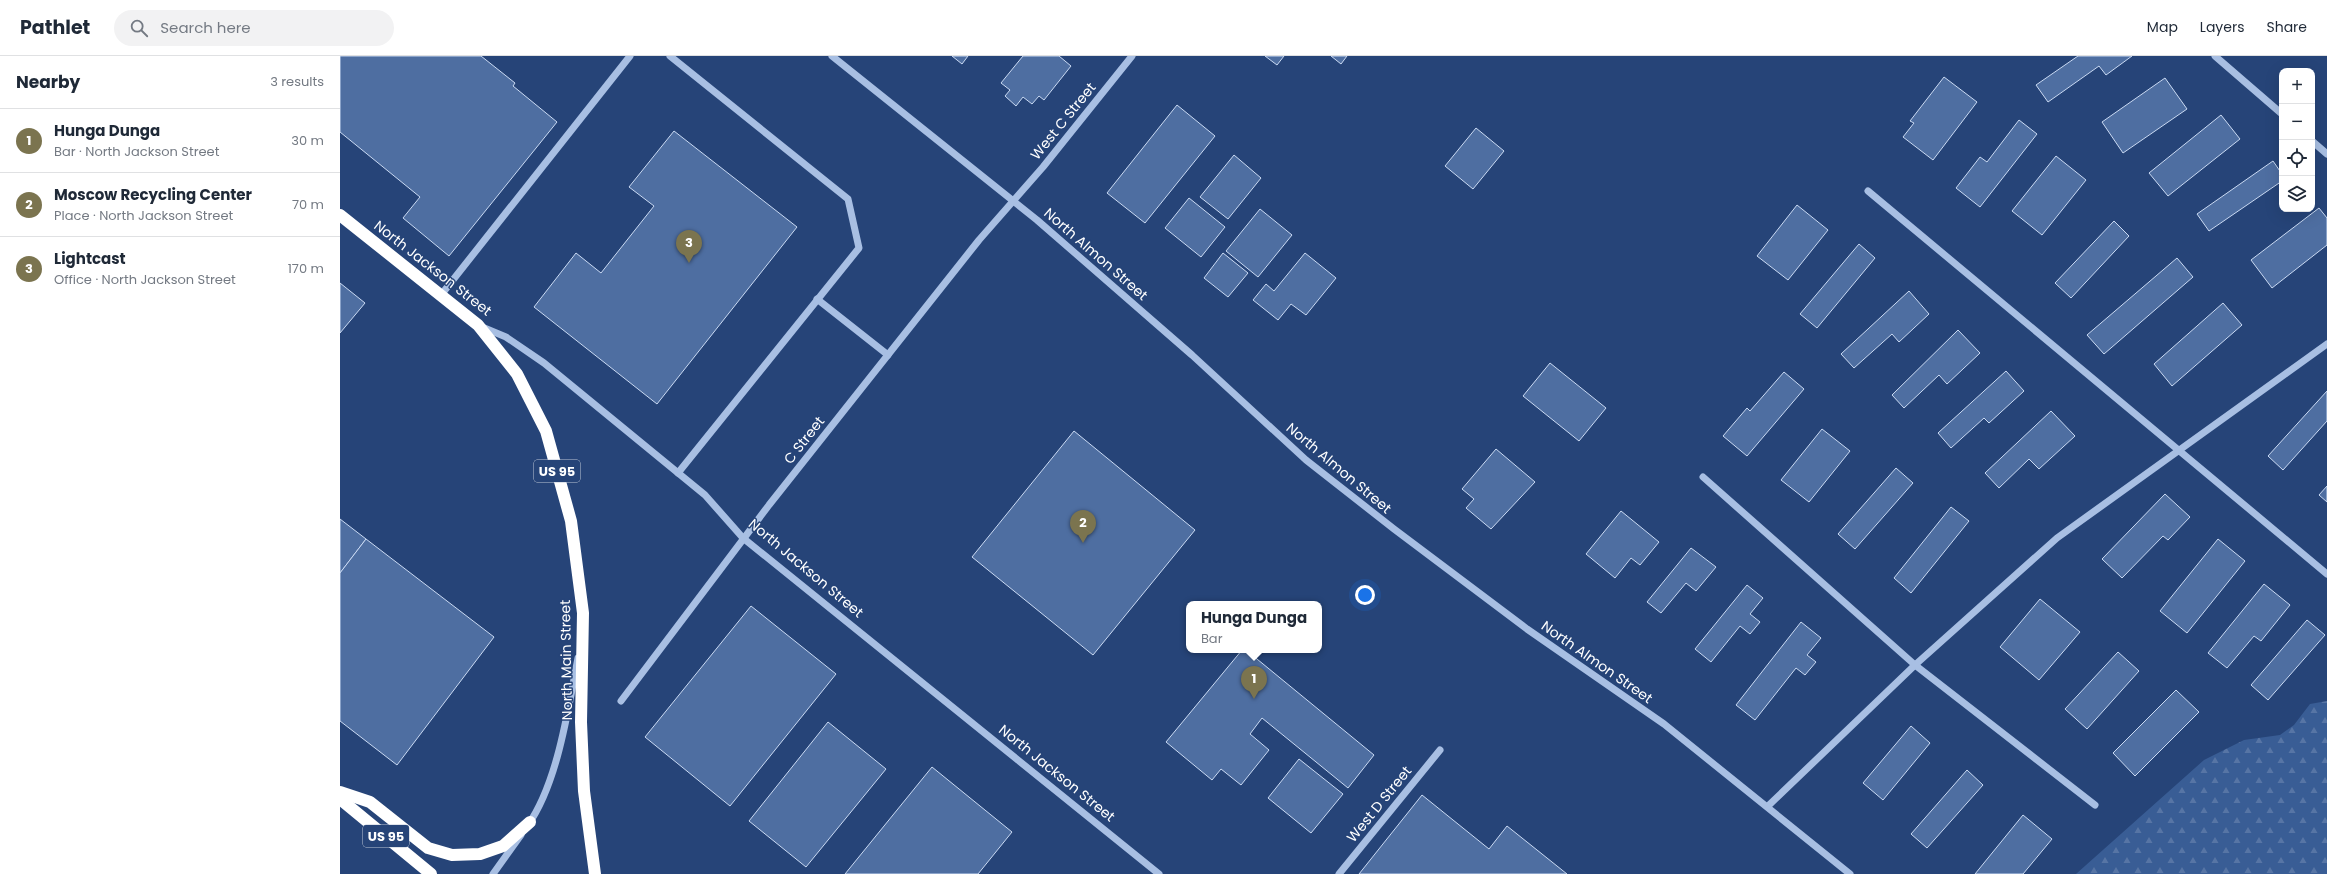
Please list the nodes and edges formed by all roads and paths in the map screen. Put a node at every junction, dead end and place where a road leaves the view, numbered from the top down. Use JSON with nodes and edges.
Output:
{"nodes":[{"id":1,"x":630,"y":56,"type":"edge"},
{"id":2,"x":670,"y":56,"type":"edge"},
{"id":3,"x":832,"y":56,"type":"edge"},
{"id":4,"x":1132,"y":56,"type":"edge"},
{"id":5,"x":2215,"y":56,"type":"edge"},
{"id":6,"x":2279,"y":111,"type":"edge"},
{"id":7,"x":2315,"y":144,"type":"edge"},
{"id":8,"x":2327,"y":154,"type":"edge"},
{"id":9,"x":1868,"y":191,"type":"dead end"},
{"id":10,"x":1013,"y":200,"type":"junction"},
{"id":11,"x":340,"y":215,"type":"edge"},
{"id":12,"x":441,"y":295,"type":"junction"},
{"id":13,"x":817,"y":299,"type":"junction"},
{"id":14,"x":478,"y":325,"type":"junction"},
{"id":15,"x":2327,"y":344,"type":"edge"},
{"id":16,"x":888,"y":355,"type":"junction"},
{"id":17,"x":2178,"y":450,"type":"junction"},
{"id":18,"x":678,"y":473,"type":"junction"},
{"id":19,"x":1703,"y":477,"type":"dead end"},
{"id":20,"x":743,"y":538,"type":"junction"},
{"id":21,"x":2327,"y":574,"type":"edge"},
{"id":22,"x":581,"y":637,"type":"junction"},
{"id":23,"x":1915,"y":665,"type":"junction"},
{"id":24,"x":621,"y":702,"type":"dead end"},
{"id":25,"x":1440,"y":750,"type":"dead end"},
{"id":26,"x":340,"y":792,"type":"edge"},
{"id":27,"x":340,"y":798,"type":"edge"},
{"id":28,"x":2095,"y":805,"type":"dead end"},
{"id":29,"x":1768,"y":806,"type":"junction"},
{"id":30,"x":530,"y":822,"type":"junction"},
{"id":31,"x":432,"y":874,"type":"edge"},
{"id":32,"x":493,"y":874,"type":"edge"},
{"id":33,"x":595,"y":874,"type":"edge"},
{"id":34,"x":1159,"y":874,"type":"edge"},
{"id":35,"x":1339,"y":874,"type":"edge"},
{"id":36,"x":1850,"y":874,"type":"edge"}],
"edges":[{"from":1,"to":12,"type":"street"},
{"from":2,"to":13,"type":"street"},
{"from":3,"to":10,"type":"street","name":"North Almon Street"},
{"from":4,"to":10,"type":"street","name":"West C Street"},
{"from":5,"to":6,"type":"street"},
{"from":7,"to":8,"type":"street"},
{"from":9,"to":17,"type":"street"},
{"from":10,"to":16,"type":"street","name":"C Street"},
{"from":10,"to":29,"type":"street","name":"North Almon Street"},
{"from":11,"to":12,"type":"highway","name":"North Jackson Street","number":"US 95"},
{"from":12,"to":14,"type":"highway","name":"North Jackson Street","number":"US 95"},
{"from":13,"to":16,"type":"street"},
{"from":13,"to":18,"type":"street"},
{"from":14,"to":18,"type":"street","name":"North Jackson Street"},
{"from":14,"to":22,"type":"highway","name":"North Main Street","number":"US 95"},
{"from":15,"to":17,"type":"street"},
{"from":16,"to":20,"type":"street","name":"C Street"},
{"from":17,"to":21,"type":"street"},
{"from":17,"to":23,"type":"street"},
{"from":18,"to":20,"type":"street","name":"North Jackson Street"},
{"from":19,"to":23,"type":"street"},
{"from":20,"to":24,"type":"street","name":"C Street"},
{"from":20,"to":34,"type":"street","name":"North Jackson Street"},
{"from":22,"to":30,"type":"street"},
{"from":22,"to":33,"type":"highway","name":"North Main Street","number":"US 95"},
{"from":23,"to":28,"type":"street"},
{"from":23,"to":29,"type":"street"},
{"from":25,"to":35,"type":"street","name":"West D Street"},
{"from":26,"to":30,"type":"highway"},
{"from":27,"to":31,"type":"highway","number":"US 95"},
{"from":29,"to":36,"type":"street","name":"North Almon Street"},
{"from":30,"to":32,"type":"street"}]}
